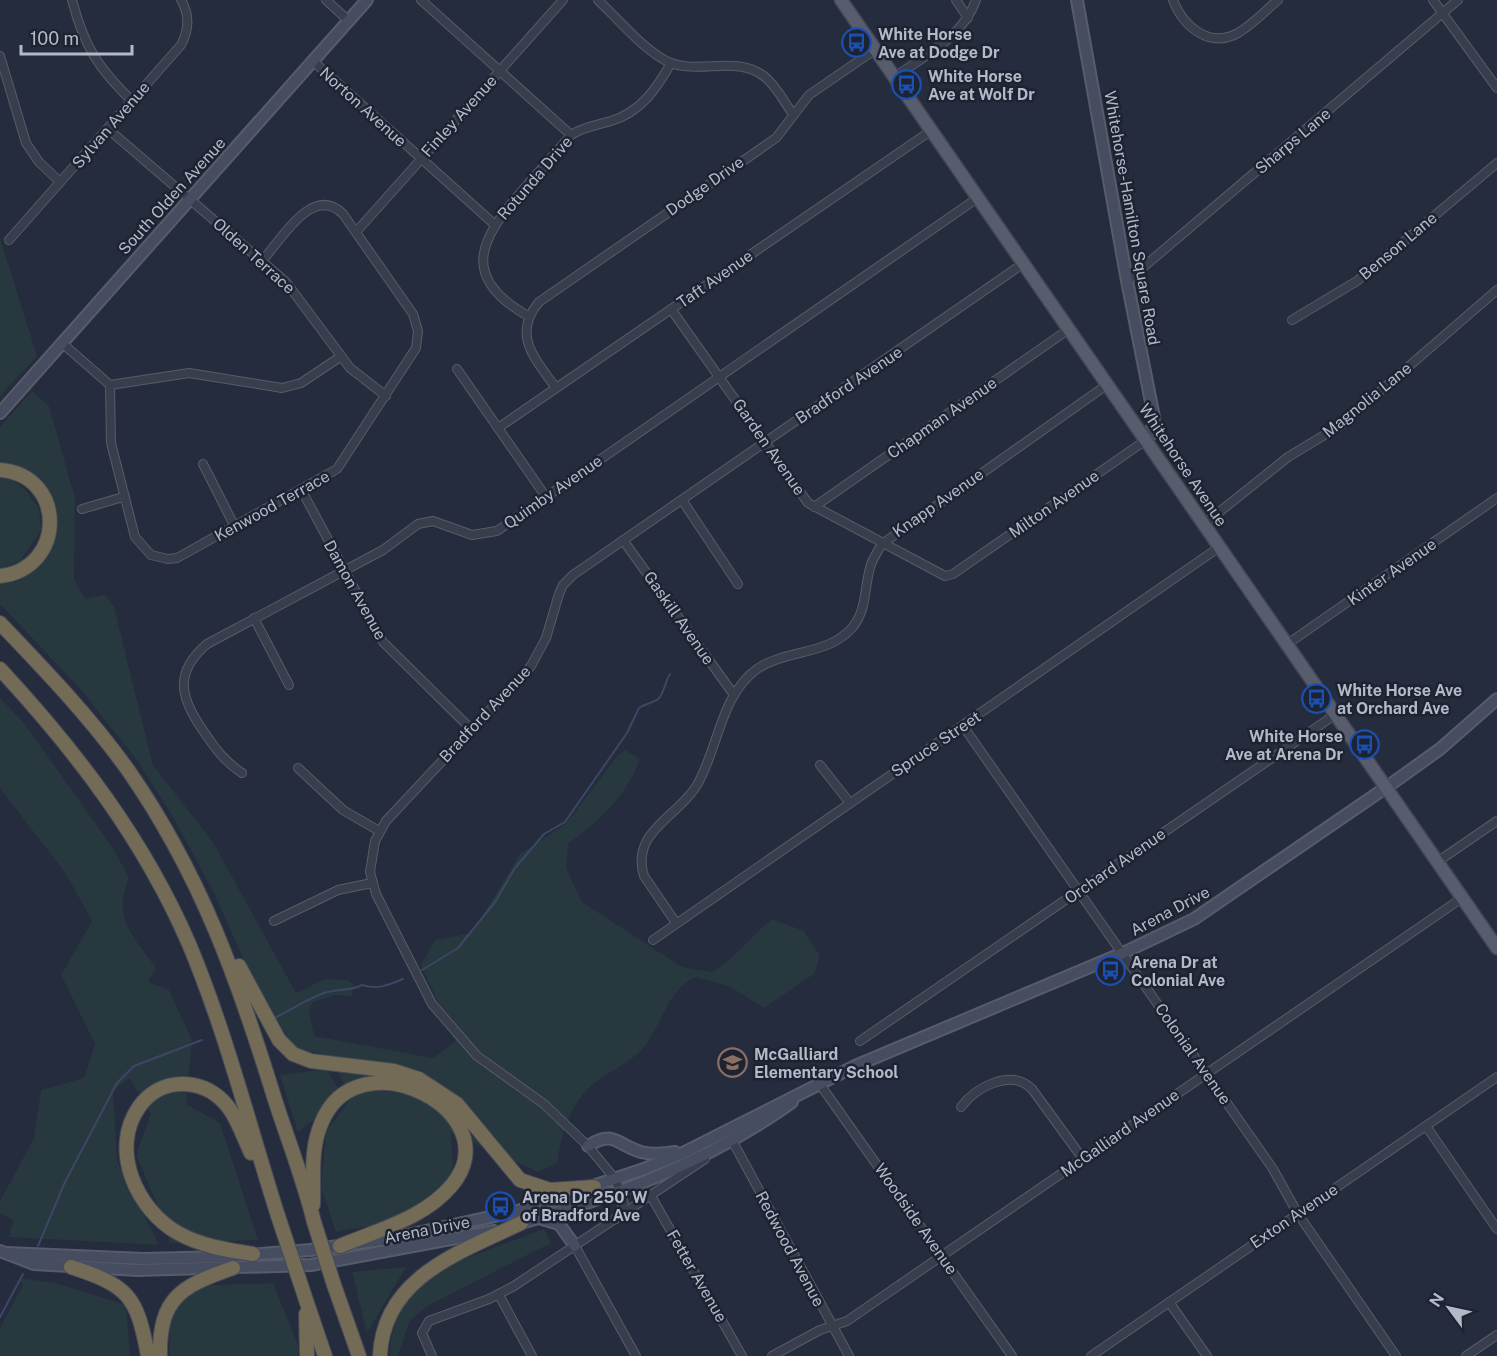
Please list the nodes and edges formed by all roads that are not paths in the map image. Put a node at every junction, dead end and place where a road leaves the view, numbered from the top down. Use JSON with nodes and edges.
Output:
{"nodes":[{"id":1,"x":72,"y":0,"type":"edge"},
{"id":2,"x":181,"y":0,"type":"edge"},
{"id":3,"x":326,"y":0,"type":"edge"},
{"id":4,"x":367,"y":0,"type":"edge"},
{"id":5,"x":421,"y":0,"type":"edge"},
{"id":6,"x":563,"y":0,"type":"edge"},
{"id":7,"x":598,"y":0,"type":"edge"},
{"id":8,"x":841,"y":0,"type":"edge"},
{"id":9,"x":956,"y":0,"type":"edge"},
{"id":10,"x":976,"y":0,"type":"edge"},
{"id":11,"x":1077,"y":0,"type":"edge"},
{"id":12,"x":1173,"y":0,"type":"edge"},
{"id":13,"x":1278,"y":0,"type":"edge"},
{"id":14,"x":1433,"y":0,"type":"edge"},
{"id":15,"x":1458,"y":0,"type":"edge"},
{"id":16,"x":1442,"y":14,"type":"junction"},
{"id":17,"x":968,"y":18,"type":"junction"},
{"id":18,"x":349,"y":21,"type":"junction"},
{"id":19,"x":876,"y":49,"type":"junction"},
{"id":20,"x":0,"y":56,"type":"edge"},
{"id":21,"x":313,"y":62,"type":"junction"},
{"id":22,"x":671,"y":63,"type":"junction"},
{"id":23,"x":499,"y":71,"type":"junction"},
{"id":24,"x":895,"y":77,"type":"junction"},
{"id":25,"x":1497,"y":88,"type":"edge"},
{"id":26,"x":132,"y":101,"type":"junction"},
{"id":27,"x":793,"y":114,"type":"junction"},
{"id":28,"x":108,"y":129,"type":"junction"},
{"id":29,"x":932,"y":130,"type":"junction"},
{"id":30,"x":571,"y":135,"type":"junction"},
{"id":31,"x":421,"y":159,"type":"junction"},
{"id":32,"x":1497,"y":163,"type":"edge"},
{"id":33,"x":60,"y":182,"type":"junction"},
{"id":34,"x":979,"y":197,"type":"junction"},
{"id":35,"x":190,"y":199,"type":"junction"},
{"id":36,"x":494,"y":224,"type":"junction"},
{"id":37,"x":356,"y":232,"type":"junction"},
{"id":38,"x":9,"y":240,"type":"dead end"},
{"id":39,"x":262,"y":261,"type":"junction"},
{"id":40,"x":1024,"y":263,"type":"junction"},
{"id":41,"x":1127,"y":281,"type":"junction"},
{"id":42,"x":1497,"y":290,"type":"edge"},
{"id":43,"x":671,"y":309,"type":"junction"},
{"id":44,"x":528,"y":316,"type":"junction"},
{"id":45,"x":1292,"y":320,"type":"dead end"},
{"id":46,"x":1070,"y":328,"type":"junction"},
{"id":47,"x":62,"y":343,"type":"junction"},
{"id":48,"x":340,"y":357,"type":"junction"},
{"id":49,"x":457,"y":369,"type":"dead end"},
{"id":50,"x":719,"y":377,"type":"junction"},
{"id":51,"x":1108,"y":384,"type":"junction"},
{"id":52,"x":110,"y":385,"type":"junction"},
{"id":53,"x":555,"y":388,"type":"junction"},
{"id":54,"x":386,"y":396,"type":"junction"},
{"id":55,"x":0,"y":413,"type":"edge"},
{"id":56,"x":498,"y":428,"type":"junction"},
{"id":57,"x":1146,"y":440,"type":"junction"},
{"id":58,"x":765,"y":442,"type":"junction"},
{"id":59,"x":203,"y":464,"type":"dead end"},
{"id":60,"x":0,"y":470,"type":"edge"},
{"id":61,"x":302,"y":491,"type":"junction"},
{"id":62,"x":123,"y":497,"type":"junction"},
{"id":63,"x":546,"y":497,"type":"junction"},
{"id":64,"x":1497,"y":498,"type":"edge"},
{"id":65,"x":681,"y":500,"type":"junction"},
{"id":66,"x":814,"y":507,"type":"junction"},
{"id":67,"x":82,"y":509,"type":"dead end"},
{"id":68,"x":1203,"y":525,"type":"junction"},
{"id":69,"x":235,"y":526,"type":"junction"},
{"id":70,"x":623,"y":540,"type":"junction"},
{"id":71,"x":882,"y":544,"type":"junction"},
{"id":72,"x":1218,"y":548,"type":"junction"},
{"id":73,"x":961,"y":569,"type":"joint"},
{"id":74,"x":343,"y":570,"type":"junction"},
{"id":75,"x":0,"y":576,"type":"edge"},
{"id":76,"x":738,"y":584,"type":"dead end"},
{"id":77,"x":254,"y":618,"type":"junction"},
{"id":78,"x":0,"y":623,"type":"edge"},
{"id":79,"x":1286,"y":645,"type":"junction"},
{"id":80,"x":0,"y":669,"type":"edge"},
{"id":81,"x":289,"y":685,"type":"dead end"},
{"id":82,"x":734,"y":695,"type":"junction"},
{"id":83,"x":1497,"y":699,"type":"edge"},
{"id":84,"x":1335,"y":714,"type":"junction"},
{"id":85,"x":963,"y":726,"type":"junction"},
{"id":86,"x":472,"y":730,"type":"junction"},
{"id":87,"x":820,"y":765,"type":"dead end"},
{"id":88,"x":298,"y":768,"type":"dead end"},
{"id":89,"x":242,"y":773,"type":"dead end"},
{"id":90,"x":1386,"y":788,"type":"junction"},
{"id":91,"x":850,"y":803,"type":"junction"},
{"id":92,"x":1497,"y":821,"type":"edge"},
{"id":93,"x":379,"y":831,"type":"junction"},
{"id":94,"x":1437,"y":862,"type":"junction"},
{"id":95,"x":372,"y":883,"type":"junction"},
{"id":96,"x":199,"y":890,"type":"junction"},
{"id":97,"x":1079,"y":891,"type":"junction"},
{"id":98,"x":1462,"y":898,"type":"junction"},
{"id":99,"x":274,"y":921,"type":"dead end"},
{"id":100,"x":676,"y":924,"type":"junction"},
{"id":101,"x":653,"y":940,"type":"dead end"},
{"id":102,"x":1497,"y":948,"type":"edge"},
{"id":103,"x":1123,"y":953,"type":"junction"},
{"id":104,"x":860,"y":1041,"type":"dead end"},
{"id":105,"x":1206,"y":1074,"type":"junction"},
{"id":106,"x":1497,"y":1077,"type":"edge"},
{"id":107,"x":819,"y":1083,"type":"junction"},
{"id":108,"x":961,"y":1107,"type":"dead end"},
{"id":109,"x":1426,"y":1126,"type":"junction"},
{"id":110,"x":733,"y":1142,"type":"junction"},
{"id":111,"x":588,"y":1146,"type":"junction"},
{"id":112,"x":696,"y":1147,"type":"junction"},
{"id":113,"x":721,"y":1148,"type":"junction"},
{"id":114,"x":1083,"y":1160,"type":"junction"},
{"id":115,"x":615,"y":1179,"type":"junction"},
{"id":116,"x":594,"y":1187,"type":"junction"},
{"id":117,"x":620,"y":1191,"type":"junction"},
{"id":118,"x":271,"y":1193,"type":"junction"},
{"id":119,"x":651,"y":1196,"type":"junction"},
{"id":120,"x":1298,"y":1214,"type":"junction"},
{"id":121,"x":536,"y":1218,"type":"junction"},
{"id":122,"x":313,"y":1219,"type":"junction"},
{"id":123,"x":616,"y":1219,"type":"junction"},
{"id":124,"x":521,"y":1223,"type":"junction"},
{"id":125,"x":1497,"y":1230,"type":"edge"},
{"id":126,"x":340,"y":1246,"type":"junction"},
{"id":127,"x":575,"y":1246,"type":"junction"},
{"id":128,"x":4,"y":1252,"type":"edge"},
{"id":129,"x":253,"y":1254,"type":"junction"},
{"id":130,"x":943,"y":1255,"type":"junction"},
{"id":131,"x":71,"y":1267,"type":"junction"},
{"id":132,"x":233,"y":1268,"type":"junction"},
{"id":133,"x":499,"y":1295,"type":"junction"},
{"id":134,"x":306,"y":1300,"type":"junction"},
{"id":135,"x":1169,"y":1302,"type":"junction"},
{"id":136,"x":832,"y":1326,"type":"junction"},
{"id":137,"x":1497,"y":1335,"type":"edge"},
{"id":138,"x":148,"y":1356,"type":"edge"},
{"id":139,"x":160,"y":1356,"type":"edge"},
{"id":140,"x":307,"y":1356,"type":"edge"},
{"id":141,"x":325,"y":1356,"type":"edge"},
{"id":142,"x":359,"y":1356,"type":"edge"},
{"id":143,"x":381,"y":1356,"type":"edge"},
{"id":144,"x":432,"y":1356,"type":"edge"},
{"id":145,"x":532,"y":1356,"type":"edge"},
{"id":146,"x":636,"y":1356,"type":"edge"},
{"id":147,"x":742,"y":1356,"type":"edge"},
{"id":148,"x":772,"y":1356,"type":"edge"},
{"id":149,"x":849,"y":1356,"type":"edge"},
{"id":150,"x":1012,"y":1356,"type":"edge"},
{"id":151,"x":1091,"y":1356,"type":"edge"},
{"id":152,"x":1207,"y":1356,"type":"edge"},
{"id":153,"x":1395,"y":1356,"type":"edge"},
{"id":154,"x":1466,"y":1356,"type":"edge"}],
"edges":[{"from":1,"to":26,"type":"street"},
{"from":2,"to":26,"type":"street","name":"Sylvan Avenue"},
{"from":3,"to":18,"type":"street"},
{"from":4,"to":18,"type":"main road","name":"South Olden Avenue"},
{"from":5,"to":23,"type":"street"},
{"from":6,"to":23,"type":"street","name":"Finley Avenue"},
{"from":7,"to":22,"type":"street"},
{"from":8,"to":19,"type":"main road","name":"Whitehorse Avenue"},
{"from":9,"to":17,"type":"street"},
{"from":10,"to":17,"type":"street"},
{"from":11,"to":41,"type":"main road","name":"Whitehorse-Hamilton Square Road"},
{"from":12,"to":13,"type":"street"},
{"from":14,"to":16,"type":"street"},
{"from":15,"to":16,"type":"street","name":"Sharps Lane"},
{"from":16,"to":25,"type":"street"},
{"from":16,"to":41,"type":"street","name":"Sharps Lane"},
{"from":17,"to":24,"type":"street"},
{"from":18,"to":21,"type":"main road","name":"South Olden Avenue"},
{"from":19,"to":24,"type":"main road","name":"Whitehorse Avenue"},
{"from":19,"to":27,"type":"street","name":"Dodge Drive"},
{"from":20,"to":33,"type":"street"},
{"from":21,"to":31,"type":"street","name":"Norton Avenue"},
{"from":21,"to":35,"type":"main road","name":"South Olden Avenue"},
{"from":22,"to":27,"type":"street"},
{"from":22,"to":30,"type":"street","name":"Rotunda Drive"},
{"from":23,"to":30,"type":"street"},
{"from":23,"to":31,"type":"street","name":"Finley Avenue"},
{"from":24,"to":29,"type":"main road","name":"Whitehorse Avenue"},
{"from":26,"to":28,"type":"street","name":"Sylvan Avenue"},
{"from":27,"to":44,"type":"street","name":"Dodge Drive"},
{"from":28,"to":33,"type":"street","name":"Sylvan Avenue"},
{"from":28,"to":35,"type":"street","name":"Olden Terrace"},
{"from":29,"to":34,"type":"main road","name":"Whitehorse Avenue"},
{"from":29,"to":43,"type":"street","name":"Taft Avenue"},
{"from":30,"to":36,"type":"street","name":"Rotunda Drive"},
{"from":31,"to":36,"type":"street","name":"Norton Avenue"},
{"from":31,"to":37,"type":"street","name":"Finley Avenue"},
{"from":32,"to":45,"type":"street","name":"Benson Lane"},
{"from":33,"to":38,"type":"street","name":"Sylvan Avenue"},
{"from":34,"to":40,"type":"main road","name":"Whitehorse Avenue"},
{"from":34,"to":50,"type":"street","name":"Quimby Avenue"},
{"from":35,"to":39,"type":"street","name":"Olden Terrace"},
{"from":35,"to":47,"type":"main road","name":"South Olden Avenue"},
{"from":36,"to":44,"type":"street","name":"Rotunda Drive"},
{"from":37,"to":39,"type":"street","name":"Kenwood Terrace"},
{"from":37,"to":54,"type":"street","name":"Kenwood Terrace"},
{"from":39,"to":48,"type":"street","name":"Olden Terrace"},
{"from":40,"to":46,"type":"main road","name":"Whitehorse Avenue"},
{"from":40,"to":58,"type":"street","name":"Bradford Avenue"},
{"from":41,"to":57,"type":"main road","name":"Whitehorse-Hamilton Square Road"},
{"from":42,"to":68,"type":"street","name":"Magnolia Lane"},
{"from":43,"to":50,"type":"street","name":"Garden Avenue"},
{"from":43,"to":53,"type":"street","name":"Taft Avenue"},
{"from":44,"to":53,"type":"street"},
{"from":46,"to":51,"type":"main road","name":"Whitehorse Avenue"},
{"from":46,"to":66,"type":"street","name":"Chapman Avenue"},
{"from":47,"to":52,"type":"street"},
{"from":47,"to":55,"type":"main road","name":"South Olden Avenue"},
{"from":48,"to":52,"type":"street"},
{"from":48,"to":54,"type":"street","name":"Olden Terrace"},
{"from":49,"to":56,"type":"street"},
{"from":50,"to":58,"type":"street","name":"Garden Avenue"},
{"from":50,"to":63,"type":"street","name":"Quimby Avenue"},
{"from":51,"to":57,"type":"main road","name":"Whitehorse Avenue"},
{"from":51,"to":71,"type":"street","name":"Knapp Avenue"},
{"from":52,"to":62,"type":"street","name":"Kenwood Terrace"},
{"from":53,"to":56,"type":"street","name":"Taft Avenue"},
{"from":54,"to":61,"type":"street","name":"Kenwood Terrace"},
{"from":56,"to":63,"type":"street"},
{"from":57,"to":68,"type":"main road","name":"Whitehorse Avenue"},
{"from":57,"to":73,"type":"street","name":"Milton Avenue"},
{"from":58,"to":65,"type":"street","name":"Bradford Avenue"},
{"from":58,"to":66,"type":"street","name":"Garden Avenue"},
{"from":59,"to":69,"type":"street"},
{"from":60,"to":75,"type":"highway"},
{"from":61,"to":69,"type":"street","name":"Kenwood Terrace"},
{"from":61,"to":74,"type":"street","name":"Damon Avenue"},
{"from":62,"to":67,"type":"street"},
{"from":62,"to":69,"type":"street","name":"Kenwood Terrace"},
{"from":63,"to":74,"type":"street","name":"Quimby Avenue"},
{"from":64,"to":79,"type":"street","name":"Kinter Avenue"},
{"from":65,"to":70,"type":"street","name":"Bradford Avenue"},
{"from":65,"to":76,"type":"street"},
{"from":66,"to":71,"type":"street","name":"Garden Avenue"},
{"from":68,"to":72,"type":"main road","name":"Whitehorse Avenue"},
{"from":70,"to":82,"type":"street","name":"Gaskill Avenue"},
{"from":70,"to":86,"type":"street","name":"Bradford Avenue"},
{"from":71,"to":73,"type":"street","name":"Garden Avenue"},
{"from":71,"to":82,"type":"street","name":"Knapp Avenue"},
{"from":72,"to":79,"type":"main road","name":"Whitehorse Avenue"},
{"from":72,"to":85,"type":"street","name":"Spruce Street"},
{"from":74,"to":77,"type":"street","name":"Quimby Avenue"},
{"from":74,"to":86,"type":"street","name":"Damon Avenue"},
{"from":77,"to":81,"type":"street"},
{"from":77,"to":89,"type":"street","name":"Quimby Avenue"},
{"from":78,"to":96,"type":"highway"},
{"from":79,"to":84,"type":"main road","name":"Whitehorse Avenue"},
{"from":80,"to":118,"type":"highway"},
{"from":82,"to":100,"type":"street","name":"Knapp Avenue"},
{"from":83,"to":90,"type":"main road","name":"Arena Drive"},
{"from":84,"to":90,"type":"main road","name":"Whitehorse Avenue"},
{"from":84,"to":97,"type":"street","name":"Orchard Avenue"},
{"from":85,"to":91,"type":"street","name":"Spruce Street"},
{"from":85,"to":97,"type":"street","name":"Colonial Avenue"},
{"from":86,"to":93,"type":"street","name":"Bradford Avenue"},
{"from":87,"to":91,"type":"street"},
{"from":88,"to":93,"type":"street"},
{"from":90,"to":94,"type":"main road","name":"Whitehorse Avenue"},
{"from":90,"to":103,"type":"main road","name":"Arena Drive"},
{"from":91,"to":100,"type":"street","name":"Spruce Street"},
{"from":92,"to":94,"type":"street"},
{"from":93,"to":95,"type":"street","name":"Bradford Avenue"},
{"from":94,"to":98,"type":"main road","name":"Whitehorse Avenue"},
{"from":95,"to":99,"type":"street"},
{"from":95,"to":111,"type":"street","name":"Bradford Avenue"},
{"from":96,"to":116,"type":"highway"},
{"from":96,"to":122,"type":"highway"},
{"from":97,"to":103,"type":"street","name":"Colonial Avenue"},
{"from":97,"to":104,"type":"street","name":"Orchard Avenue"},
{"from":98,"to":102,"type":"main road","name":"Whitehorse Avenue"},
{"from":98,"to":105,"type":"street","name":"McGalliard Avenue"},
{"from":100,"to":101,"type":"street","name":"Spruce Street"},
{"from":103,"to":105,"type":"street","name":"Colonial Avenue"},
{"from":103,"to":107,"type":"main road","name":"Arena Drive"},
{"from":105,"to":114,"type":"street","name":"McGalliard Avenue"},
{"from":105,"to":120,"type":"street","name":"Colonial Avenue"},
{"from":106,"to":109,"type":"street","name":"Exton Avenue"},
{"from":107,"to":110,"type":"main road","name":"Arena Drive"},
{"from":107,"to":112,"type":"main road","name":"Arena Drive"},
{"from":107,"to":130,"type":"street","name":"Woodside Avenue"},
{"from":108,"to":114,"type":"street"},
{"from":109,"to":120,"type":"street","name":"Exton Avenue"},
{"from":109,"to":125,"type":"street"},
{"from":110,"to":113,"type":"main road","name":"Arena Drive"},
{"from":110,"to":136,"type":"street","name":"Redwood Avenue"},
{"from":111,"to":112,"type":"main road"},
{"from":111,"to":115,"type":"street","name":"Bradford Avenue"},
{"from":112,"to":115,"type":"main road","name":"Arena Drive"},
{"from":113,"to":117,"type":"main road","name":"Arena Drive"},
{"from":113,"to":119,"type":"street"},
{"from":114,"to":130,"type":"street","name":"McGalliard Avenue"},
{"from":115,"to":116,"type":"main road","name":"Arena Drive"},
{"from":115,"to":117,"type":"street","name":"Bradford Avenue"},
{"from":116,"to":126,"type":"main road","name":"Arena Drive"},
{"from":117,"to":121,"type":"main road","name":"Arena Drive"},
{"from":117,"to":123,"type":"street"},
{"from":118,"to":129,"type":"highway"},
{"from":118,"to":134,"type":"highway","bridge":true},
{"from":119,"to":123,"type":"street"},
{"from":119,"to":147,"type":"street","name":"Fetter Avenue"},
{"from":120,"to":135,"type":"street","name":"Exton Avenue"},
{"from":120,"to":153,"type":"street","name":"Colonial Avenue"},
{"from":121,"to":124,"type":"main road","name":"Arena Drive"},
{"from":121,"to":127,"type":"main road"},
{"from":122,"to":126,"type":"highway"},
{"from":122,"to":142,"type":"highway","bridge":true},
{"from":123,"to":127,"type":"street"},
{"from":124,"to":132,"type":"main road","name":"Arena Drive"},
{"from":124,"to":143,"type":"highway"},
{"from":126,"to":129,"type":"main road","name":"Arena Drive"},
{"from":127,"to":133,"type":"street"},
{"from":127,"to":146,"type":"street"},
{"from":128,"to":129,"type":"main road","name":"Arena Drive"},
{"from":128,"to":131,"type":"main road","name":"Arena Drive"},
{"from":130,"to":136,"type":"street","name":"McGalliard Avenue"},
{"from":130,"to":150,"type":"street","name":"Woodside Avenue"},
{"from":131,"to":132,"type":"main road","name":"Arena Drive"},
{"from":131,"to":138,"type":"highway"},
{"from":132,"to":139,"type":"highway"},
{"from":133,"to":144,"type":"street"},
{"from":133,"to":145,"type":"street"},
{"from":134,"to":140,"type":"highway"},
{"from":134,"to":141,"type":"highway"},
{"from":135,"to":151,"type":"street","name":"Exton Avenue"},
{"from":135,"to":152,"type":"street"},
{"from":136,"to":148,"type":"street","name":"McGalliard Avenue"},
{"from":136,"to":149,"type":"street","name":"Redwood Avenue"},
{"from":137,"to":154,"type":"street"}]}
